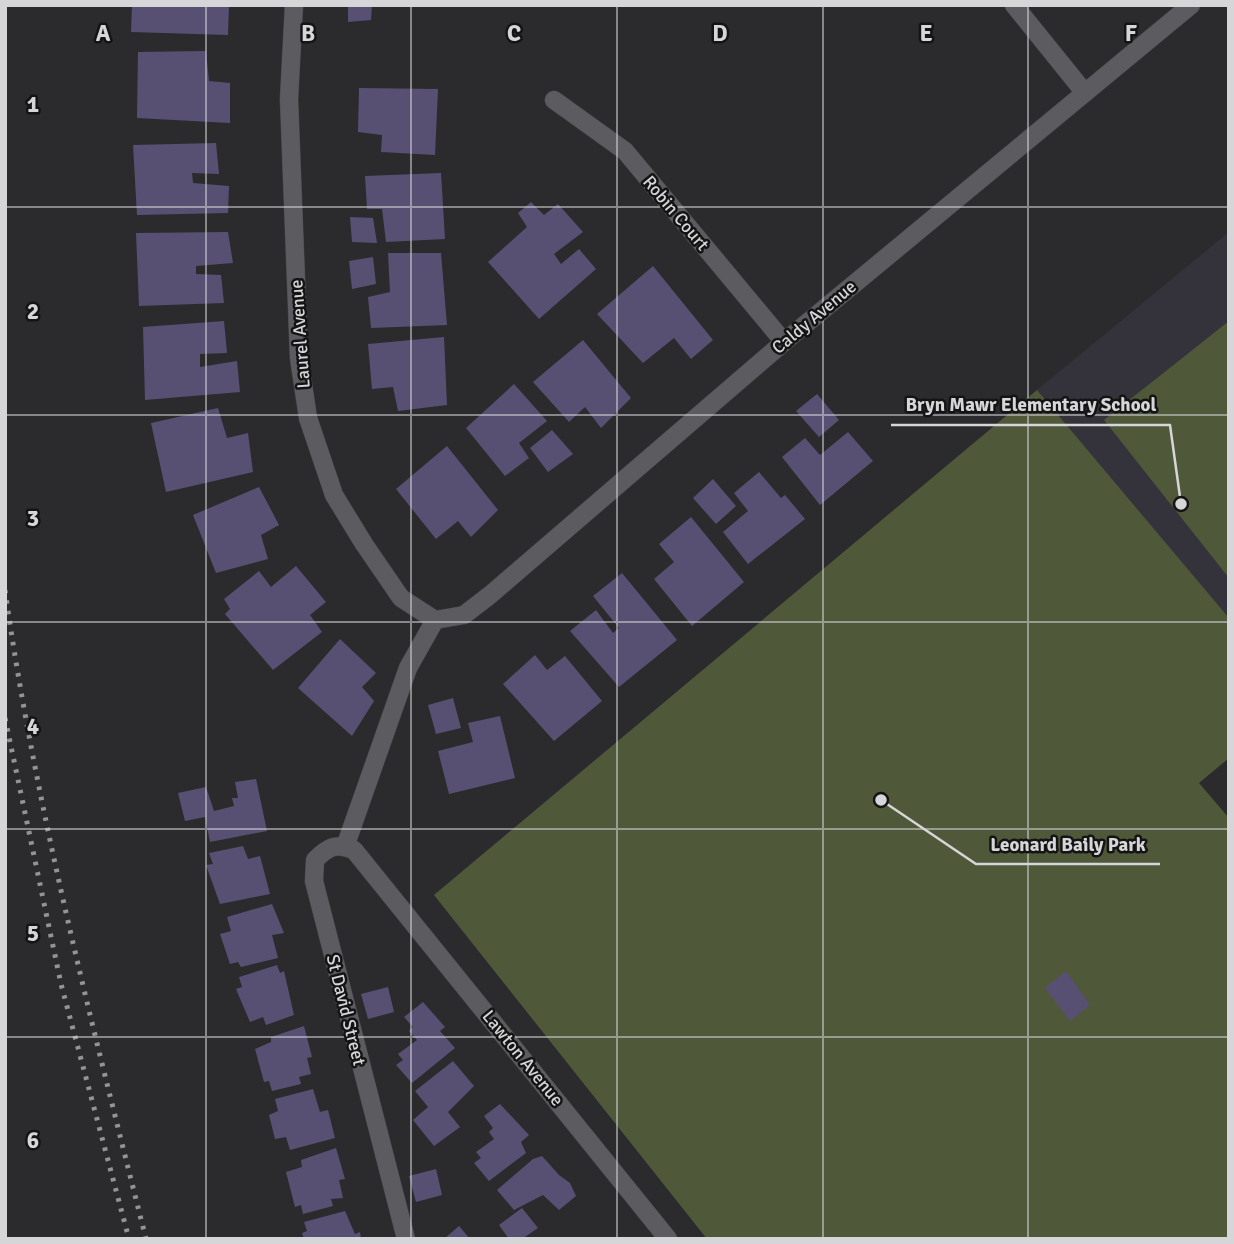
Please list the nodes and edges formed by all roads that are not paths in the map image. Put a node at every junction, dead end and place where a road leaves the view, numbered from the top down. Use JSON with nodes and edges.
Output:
{"nodes":[{"id":1,"x":293,"y":5,"type":"edge"},
{"id":2,"x":1014,"y":5,"type":"edge"},
{"id":3,"x":1191,"y":5,"type":"edge"},
{"id":4,"x":1085,"y":93,"type":"junction"},
{"id":5,"x":554,"y":100,"type":"dead end"},
{"id":6,"x":784,"y":342,"type":"junction"},
{"id":7,"x":435,"y":620,"type":"junction"},
{"id":8,"x":345,"y":847,"type":"junction"},
{"id":9,"x":405,"y":1239,"type":"edge"},
{"id":10,"x":668,"y":1239,"type":"edge"}],
"edges":[{"from":1,"to":7,"type":"street","name":"Laurel Avenue"},
{"from":2,"to":4,"type":"street"},
{"from":3,"to":4,"type":"street","name":"Caldy Avenue"},
{"from":4,"to":6,"type":"street","name":"Caldy Avenue"},
{"from":5,"to":6,"type":"street","name":"Robin Court"},
{"from":6,"to":7,"type":"street","name":"Caldy Avenue"},
{"from":7,"to":8,"type":"street"},
{"from":8,"to":9,"type":"street","name":"St David Street"},
{"from":8,"to":10,"type":"street","name":"Lawton Avenue"}]}
